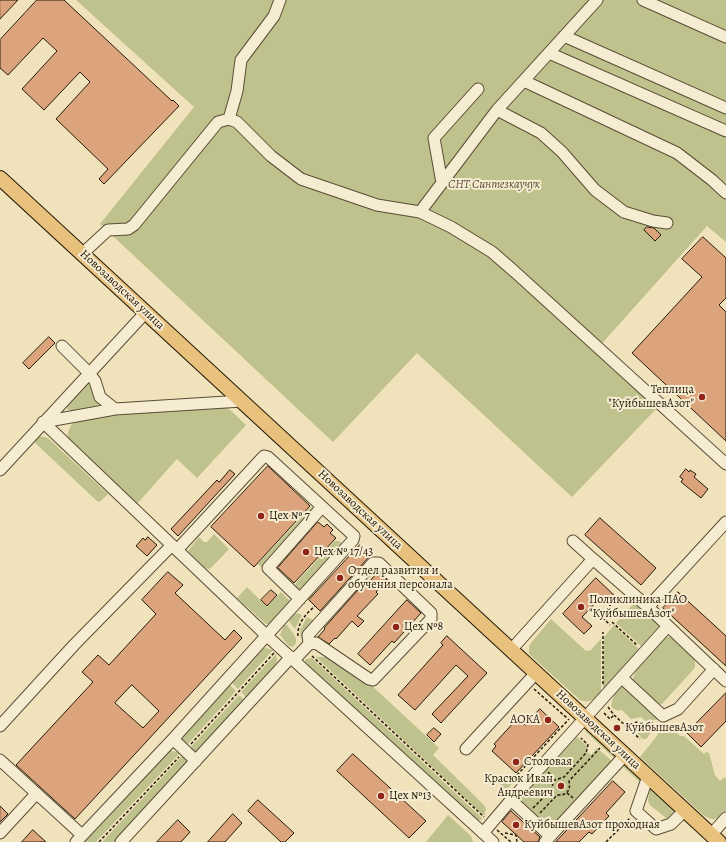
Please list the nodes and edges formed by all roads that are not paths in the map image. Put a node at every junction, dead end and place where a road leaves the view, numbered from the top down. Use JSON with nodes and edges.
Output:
{"nodes":[{"id":1,"x":280,"y":0,"type":"edge"},
{"id":2,"x":596,"y":0,"type":"edge"},
{"id":3,"x":643,"y":0,"type":"edge"},
{"id":4,"x":564,"y":36,"type":"junction"},
{"id":5,"x":726,"y":37,"type":"edge"},
{"id":6,"x":549,"y":53,"type":"junction"},
{"id":7,"x":524,"y":81,"type":"junction"},
{"id":8,"x":478,"y":89,"type":"dead end"},
{"id":9,"x":726,"y":108,"type":"edge"},
{"id":10,"x":497,"y":110,"type":"junction"},
{"id":11,"x":229,"y":119,"type":"junction"},
{"id":12,"x":726,"y":131,"type":"edge"},
{"id":13,"x":0,"y":178,"type":"edge"},
{"id":14,"x":442,"y":183,"type":"junction"},
{"id":15,"x":726,"y":194,"type":"edge"},
{"id":16,"x":420,"y":212,"type":"junction"},
{"id":17,"x":667,"y":223,"type":"dead end"},
{"id":18,"x":82,"y":254,"type":"junction"},
{"id":19,"x":146,"y":312,"type":"junction"},
{"id":20,"x":62,"y":346,"type":"dead end"},
{"id":21,"x":89,"y":373,"type":"junction"},
{"id":22,"x":242,"y":401,"type":"junction"},
{"id":23,"x":115,"y":409,"type":"junction"},
{"id":24,"x":43,"y":422,"type":"junction"},
{"id":25,"x":726,"y":464,"type":"edge"},
{"id":26,"x":0,"y":470,"type":"edge"},
{"id":27,"x":322,"y":507,"type":"junction"},
{"id":28,"x":726,"y":522,"type":"edge"},
{"id":29,"x":573,"y":541,"type":"dead end"},
{"id":30,"x":174,"y":548,"type":"junction"},
{"id":31,"x":593,"y":559,"type":"junction"},
{"id":32,"x":300,"y":598,"type":"junction"},
{"id":33,"x":648,"y":607,"type":"junction"},
{"id":34,"x":668,"y":626,"type":"junction"},
{"id":35,"x":266,"y":635,"type":"junction"},
{"id":36,"x":306,"y":646,"type":"junction"},
{"id":37,"x":511,"y":650,"type":"junction"},
{"id":38,"x":292,"y":659,"type":"junction"},
{"id":39,"x":714,"y":669,"type":"junction"},
{"id":40,"x":536,"y":673,"type":"junction"},
{"id":41,"x":622,"y":678,"type":"junction"},
{"id":42,"x":726,"y":680,"type":"edge"},
{"id":43,"x":585,"y":718,"type":"junction"},
{"id":44,"x":0,"y":726,"type":"edge"},
{"id":45,"x":173,"y":739,"type":"junction"},
{"id":46,"x":466,"y":749,"type":"dead end"},
{"id":47,"x":625,"y":755,"type":"junction"},
{"id":48,"x":0,"y":760,"type":"edge"},
{"id":49,"x":196,"y":761,"type":"junction"},
{"id":50,"x":648,"y":776,"type":"junction"},
{"id":51,"x":36,"y":794,"type":"junction"},
{"id":52,"x":511,"y":800,"type":"junction"},
{"id":53,"x":685,"y":810,"type":"junction"},
{"id":54,"x":726,"y":818,"type":"edge"},
{"id":55,"x":483,"y":832,"type":"junction"},
{"id":56,"x":0,"y":834,"type":"edge"},
{"id":57,"x":715,"y":838,"type":"edge"},
{"id":58,"x":79,"y":839,"type":"edge"},
{"id":59,"x":547,"y":839,"type":"edge"},
{"id":60,"x":121,"y":842,"type":"edge"},
{"id":61,"x":493,"y":842,"type":"edge"}],
"edges":[{"from":1,"to":11,"type":"street"},
{"from":2,"to":4,"type":"street"},
{"from":3,"to":5,"type":"street"},
{"from":4,"to":6,"type":"street"},
{"from":4,"to":9,"type":"street"},
{"from":6,"to":7,"type":"street"},
{"from":6,"to":12,"type":"street"},
{"from":7,"to":10,"type":"street"},
{"from":7,"to":15,"type":"street"},
{"from":8,"to":14,"type":"street"},
{"from":10,"to":14,"type":"street"},
{"from":10,"to":17,"type":"street"},
{"from":11,"to":16,"type":"street"},
{"from":11,"to":18,"type":"street"},
{"from":13,"to":18,"type":"main road","name":"Новозаводская улица"},
{"from":14,"to":16,"type":"street"},
{"from":16,"to":25,"type":"street"},
{"from":18,"to":19,"type":"main road","name":"Новозаводская улица"},
{"from":19,"to":21,"type":"street"},
{"from":19,"to":22,"type":"main road","name":"Новозаводская улица"},
{"from":20,"to":21,"type":"street"},
{"from":21,"to":23,"type":"street"},
{"from":21,"to":24,"type":"street"},
{"from":22,"to":23,"type":"street"},
{"from":22,"to":37,"type":"main road","name":"Новозаводская улица"},
{"from":23,"to":24,"type":"street"},
{"from":24,"to":26,"type":"street"},
{"from":24,"to":30,"type":"street"},
{"from":27,"to":30,"type":"street"},
{"from":27,"to":32,"type":"street"},
{"from":27,"to":32,"type":"street"},
{"from":28,"to":33,"type":"street"},
{"from":29,"to":31,"type":"street"},
{"from":30,"to":35,"type":"street"},
{"from":30,"to":44,"type":"street"},
{"from":31,"to":33,"type":"street"},
{"from":31,"to":37,"type":"street"},
{"from":32,"to":35,"type":"street"},
{"from":33,"to":34,"type":"street"},
{"from":34,"to":39,"type":"street"},
{"from":34,"to":41,"type":"street"},
{"from":35,"to":38,"type":"street"},
{"from":35,"to":45,"type":"street"},
{"from":36,"to":36,"type":"street"},
{"from":36,"to":38,"type":"street"},
{"from":37,"to":40,"type":"main road","name":"Новозаводская улица"},
{"from":38,"to":49,"type":"street"},
{"from":38,"to":55,"type":"street"},
{"from":39,"to":41,"type":"street"},
{"from":39,"to":42,"type":"street"},
{"from":40,"to":43,"type":"main road","name":"Новозаводская улица"},
{"from":40,"to":46,"type":"street"},
{"from":41,"to":43,"type":"street"},
{"from":43,"to":47,"type":"main road","name":"Новозаводская улица"},
{"from":43,"to":52,"type":"street"},
{"from":45,"to":49,"type":"street"},
{"from":45,"to":58,"type":"street"},
{"from":47,"to":50,"type":"main road","name":"Новозаводская улица"},
{"from":47,"to":59,"type":"street"},
{"from":48,"to":51,"type":"street"},
{"from":49,"to":60,"type":"street"},
{"from":50,"to":53,"type":"main road","name":"Новозаводская улица"},
{"from":50,"to":53,"type":"street"},
{"from":51,"to":56,"type":"street"},
{"from":51,"to":58,"type":"street"},
{"from":52,"to":55,"type":"street"},
{"from":52,"to":59,"type":"street"},
{"from":53,"to":57,"type":"main road","name":"Новозаводская улица"},
{"from":54,"to":57,"type":"street"},
{"from":55,"to":61,"type":"street"}]}
